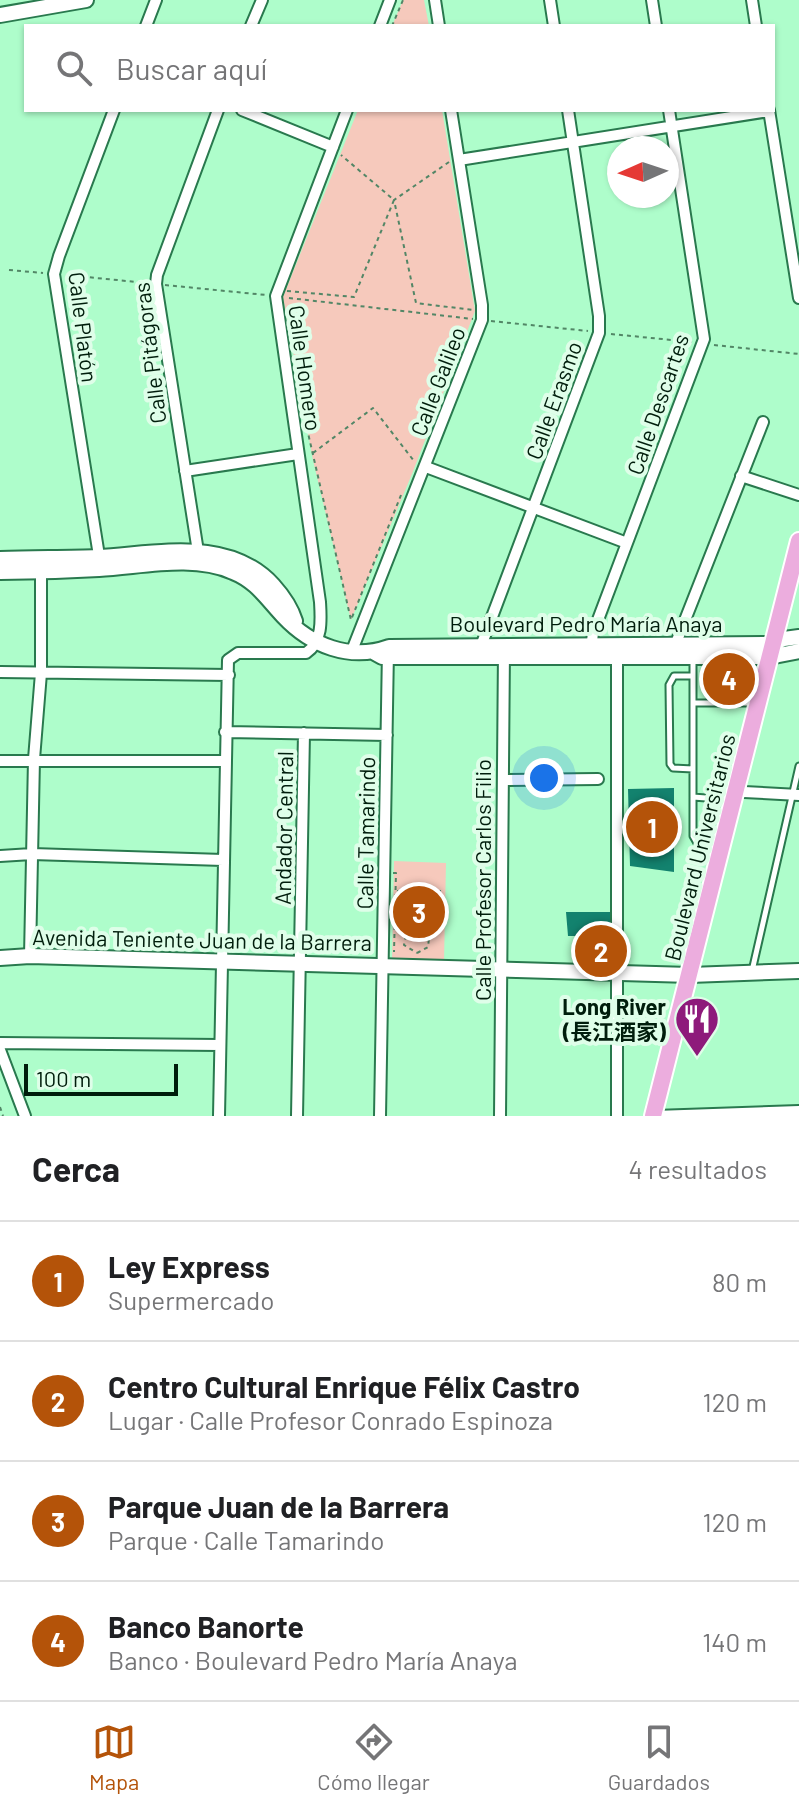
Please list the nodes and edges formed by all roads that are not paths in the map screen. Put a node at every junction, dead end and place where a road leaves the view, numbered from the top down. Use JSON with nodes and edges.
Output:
{"nodes":[{"id":1,"x":86,"y":0,"type":"edge"},
{"id":2,"x":156,"y":0,"type":"edge"},
{"id":3,"x":262,"y":0,"type":"edge"},
{"id":4,"x":390,"y":0,"type":"edge"},
{"id":5,"x":435,"y":0,"type":"edge"},
{"id":6,"x":550,"y":0,"type":"edge"},
{"id":7,"x":652,"y":0,"type":"edge"},
{"id":8,"x":752,"y":0,"type":"edge"},
{"id":9,"x":0,"y":15,"type":"edge"},
{"id":10,"x":147,"y":24,"type":"edge"},
{"id":11,"x":252,"y":24,"type":"edge"},
{"id":12,"x":381,"y":24,"type":"edge"},
{"id":13,"x":439,"y":24,"type":"edge"},
{"id":14,"x":554,"y":24,"type":"edge"},
{"id":15,"x":656,"y":24,"type":"edge"},
{"id":16,"x":756,"y":24,"type":"edge"},
{"id":17,"x":113,"y":112,"type":"edge"},
{"id":18,"x":217,"y":112,"type":"edge"},
{"id":19,"x":247,"y":112,"type":"edge"},
{"id":20,"x":346,"y":112,"type":"edge"},
{"id":21,"x":451,"y":112,"type":"edge"},
{"id":22,"x":568,"y":112,"type":"edge"},
{"id":23,"x":669,"y":112,"type":"edge"},
{"id":24,"x":757,"y":112,"type":"edge"},
{"id":25,"x":769,"y":112,"type":"edge"},
{"id":26,"x":672,"y":126,"type":"junction"},
{"id":27,"x":573,"y":142,"type":"junction"},
{"id":28,"x":336,"y":151,"type":"junction"},
{"id":29,"x":455,"y":160,"type":"junction"},
{"id":30,"x":799,"y":298,"type":"edge"},
{"id":31,"x":763,"y":422,"type":"dead end"},
{"id":32,"x":298,"y":454,"type":"junction"},
{"id":33,"x":426,"y":467,"type":"junction"},
{"id":34,"x":185,"y":471,"type":"junction"},
{"id":35,"x":741,"y":476,"type":"junction"},
{"id":36,"x":799,"y":495,"type":"edge"},
{"id":37,"x":534,"y":508,"type":"junction"},
{"id":38,"x":799,"y":541,"type":"edge"},
{"id":39,"x":627,"y":543,"type":"junction"},
{"id":40,"x":199,"y":558,"type":"junction"},
{"id":41,"x":0,"y":559,"type":"edge"},
{"id":42,"x":100,"y":563,"type":"junction"},
{"id":43,"x":40,"y":565,"type":"junction"},
{"id":44,"x":0,"y":572,"type":"edge"},
{"id":45,"x":799,"y":577,"type":"edge"},
{"id":46,"x":316,"y":642,"type":"junction"},
{"id":47,"x":676,"y":643,"type":"junction"},
{"id":48,"x":481,"y":646,"type":"junction"},
{"id":49,"x":781,"y":646,"type":"edge"},
{"id":50,"x":694,"y":649,"type":"junction"},
{"id":51,"x":591,"y":650,"type":"junction"},
{"id":52,"x":504,"y":651,"type":"junction"},
{"id":53,"x":799,"y":651,"type":"edge"},
{"id":54,"x":388,"y":652,"type":"junction"},
{"id":55,"x":351,"y":653,"type":"junction"},
{"id":56,"x":617,"y":656,"type":"junction"},
{"id":57,"x":0,"y":672,"type":"edge"},
{"id":58,"x":41,"y":673,"type":"junction"},
{"id":59,"x":229,"y":675,"type":"junction"},
{"id":60,"x":693,"y":676,"type":"junction"},
{"id":61,"x":693,"y":703,"type":"junction"},
{"id":62,"x":758,"y":704,"type":"junction"},
{"id":63,"x":225,"y":732,"type":"junction"},
{"id":64,"x":304,"y":733,"type":"junction"},
{"id":65,"x":387,"y":735,"type":"junction"},
{"id":66,"x":34,"y":759,"type":"junction"},
{"id":67,"x":0,"y":761,"type":"edge"},
{"id":68,"x":224,"y":761,"type":"junction"},
{"id":69,"x":799,"y":766,"type":"edge"},
{"id":70,"x":693,"y":769,"type":"junction"},
{"id":71,"x":598,"y":779,"type":"dead end"},
{"id":72,"x":504,"y":780,"type":"junction"},
{"id":73,"x":796,"y":795,"type":"edge"},
{"id":74,"x":738,"y":796,"type":"junction"},
{"id":75,"x":693,"y":797,"type":"junction"},
{"id":76,"x":721,"y":849,"type":"junction"},
{"id":77,"x":32,"y":854,"type":"junction"},
{"id":78,"x":0,"y":856,"type":"edge"},
{"id":79,"x":223,"y":860,"type":"junction"},
{"id":80,"x":30,"y":956,"type":"junction"},
{"id":81,"x":0,"y":958,"type":"edge"},
{"id":82,"x":221,"y":961,"type":"junction"},
{"id":83,"x":301,"y":963,"type":"junction"},
{"id":84,"x":388,"y":963,"type":"junction"},
{"id":85,"x":502,"y":968,"type":"junction"},
{"id":86,"x":617,"y":971,"type":"junction"},
{"id":87,"x":799,"y":971,"type":"edge"},
{"id":88,"x":751,"y":972,"type":"junction"},
{"id":89,"x":694,"y":974,"type":"junction"},
{"id":90,"x":0,"y":1043,"type":"edge"},
{"id":91,"x":220,"y":1045,"type":"junction"},
{"id":92,"x":0,"y":1050,"type":"edge"},
{"id":93,"x":799,"y":1111,"type":"edge"},
{"id":94,"x":25,"y":1116,"type":"edge"},
{"id":95,"x":219,"y":1116,"type":"edge"},
{"id":96,"x":297,"y":1116,"type":"edge"},
{"id":97,"x":380,"y":1116,"type":"edge"},
{"id":98,"x":500,"y":1116,"type":"edge"},
{"id":99,"x":617,"y":1116,"type":"edge"},
{"id":100,"x":657,"y":1116,"type":"edge"}],
"edges":[{"from":1,"to":9,"type":"street"},
{"from":2,"to":10,"type":"street"},
{"from":3,"to":11,"type":"street"},
{"from":4,"to":12,"type":"street"},
{"from":5,"to":13,"type":"street"},
{"from":6,"to":14,"type":"street"},
{"from":7,"to":15,"type":"street"},
{"from":8,"to":16,"type":"street"},
{"from":17,"to":42,"type":"street","name":"Calle Platón"},
{"from":18,"to":34,"type":"street","name":"Calle Pitágoras"},
{"from":19,"to":28,"type":"street"},
{"from":20,"to":28,"type":"street","name":"Calle Homero"},
{"from":21,"to":29,"type":"street","name":"Calle Galileo"},
{"from":22,"to":27,"type":"street","name":"Calle Erasmo"},
{"from":23,"to":26,"type":"street","name":"Calle Descartes"},
{"from":24,"to":26,"type":"street"},
{"from":25,"to":30,"type":"street"},
{"from":26,"to":27,"type":"street"},
{"from":26,"to":39,"type":"street","name":"Calle Descartes"},
{"from":27,"to":29,"type":"street"},
{"from":27,"to":37,"type":"street","name":"Calle Erasmo"},
{"from":28,"to":32,"type":"street","name":"Calle Homero"},
{"from":29,"to":33,"type":"street","name":"Calle Galileo"},
{"from":31,"to":35,"type":"street"},
{"from":32,"to":34,"type":"street"},
{"from":32,"to":46,"type":"street","name":"Calle Homero"},
{"from":33,"to":37,"type":"street"},
{"from":33,"to":55,"type":"street","name":"Calle Galileo"},
{"from":34,"to":40,"type":"street","name":"Calle Pitágoras"},
{"from":35,"to":36,"type":"street"},
{"from":35,"to":47,"type":"street"},
{"from":37,"to":39,"type":"street"},
{"from":37,"to":48,"type":"street","name":"Calle Erasmo"},
{"from":38,"to":49,"type":"main road","name":"Boulevard Universitarios"},
{"from":39,"to":51,"type":"street","name":"Calle Descartes"},
{"from":40,"to":42,"type":"street"},
{"from":40,"to":46,"type":"street"},
{"from":41,"to":43,"type":"street"},
{"from":42,"to":43,"type":"street"},
{"from":43,"to":44,"type":"street"},
{"from":43,"to":58,"type":"street"},
{"from":45,"to":49,"type":"main road","name":"Boulevard Universitarios"},
{"from":46,"to":55,"type":"street","name":"Boulevard Pedro María Anaya"},
{"from":46,"to":59,"type":"street"},
{"from":47,"to":50,"type":"street","name":"Boulevard Pedro María Anaya"},
{"from":47,"to":51,"type":"street","name":"Boulevard Pedro María Anaya"},
{"from":48,"to":52,"type":"street","name":"Boulevard Pedro María Anaya"},
{"from":48,"to":54,"type":"street","name":"Boulevard Pedro María Anaya"},
{"from":49,"to":50,"type":"street","name":"Boulevard Pedro María Anaya"},
{"from":49,"to":53,"type":"street","name":"Boulevard Pedro María Anaya"},
{"from":49,"to":62,"type":"main road","name":"Boulevard Universitarios"},
{"from":49,"to":74,"type":"main road","name":"Boulevard Universitarios"},
{"from":50,"to":56,"type":"street","name":"Boulevard Pedro María Anaya"},
{"from":50,"to":60,"type":"lane"},
{"from":51,"to":52,"type":"street","name":"Boulevard Pedro María Anaya"},
{"from":51,"to":56,"type":"street","name":"Boulevard Pedro María Anaya"},
{"from":52,"to":54,"type":"street","name":"Boulevard Pedro María Anaya"},
{"from":52,"to":72,"type":"street","name":"Calle Profesor Carlos Filio"},
{"from":54,"to":55,"type":"street","name":"Boulevard Pedro María Anaya"},
{"from":54,"to":65,"type":"street","name":"Calle Tamarindo"},
{"from":56,"to":86,"type":"street"},
{"from":57,"to":58,"type":"street"},
{"from":58,"to":59,"type":"street"},
{"from":58,"to":66,"type":"street"},
{"from":59,"to":63,"type":"street"},
{"from":60,"to":61,"type":"lane"},
{"from":60,"to":70,"type":"lane"},
{"from":61,"to":62,"type":"lane"},
{"from":61,"to":70,"type":"lane"},
{"from":62,"to":74,"type":"main road","name":"Boulevard Universitarios"},
{"from":63,"to":64,"type":"street"},
{"from":63,"to":68,"type":"street"},
{"from":64,"to":65,"type":"street"},
{"from":64,"to":83,"type":"street","name":"Andador Central"},
{"from":65,"to":84,"type":"street","name":"Calle Tamarindo"},
{"from":66,"to":67,"type":"street"},
{"from":66,"to":68,"type":"street"},
{"from":66,"to":77,"type":"street"},
{"from":68,"to":79,"type":"street"},
{"from":69,"to":73,"type":"lane"},
{"from":70,"to":75,"type":"lane"},
{"from":71,"to":72,"type":"street"},
{"from":72,"to":85,"type":"street","name":"Calle Profesor Carlos Filio"},
{"from":73,"to":74,"type":"street"},
{"from":73,"to":88,"type":"lane"},
{"from":74,"to":75,"type":"lane"},
{"from":74,"to":76,"type":"main road","name":"Boulevard Universitarios"},
{"from":74,"to":89,"type":"main road","name":"Boulevard Universitarios"},
{"from":75,"to":76,"type":"lane"},
{"from":76,"to":89,"type":"main road","name":"Boulevard Universitarios"},
{"from":77,"to":78,"type":"street"},
{"from":77,"to":79,"type":"street"},
{"from":77,"to":80,"type":"street"},
{"from":79,"to":82,"type":"street"},
{"from":80,"to":81,"type":"street","name":"Avenida Teniente Juan de la Barrera"},
{"from":80,"to":82,"type":"street","name":"Avenida Teniente Juan de la Barrera"},
{"from":82,"to":83,"type":"street","name":"Avenida Teniente Juan de la Barrera"},
{"from":82,"to":91,"type":"street"},
{"from":83,"to":84,"type":"street","name":"Avenida Teniente Juan de la Barrera"},
{"from":83,"to":96,"type":"street","name":"Andador Central"},
{"from":84,"to":85,"type":"street","name":"Avenida Teniente Juan de la Barrera"},
{"from":84,"to":97,"type":"street","name":"Calle Tamarindo"},
{"from":85,"to":86,"type":"street","name":"Avenida Teniente Juan de la Barrera"},
{"from":85,"to":98,"type":"street","name":"Calle Profesor Carlos Filio"},
{"from":86,"to":89,"type":"street","name":"Avenida Teniente Juan de la Barrera"},
{"from":86,"to":99,"type":"street"},
{"from":87,"to":88,"type":"street","name":"Avenida Teniente Juan de la Barrera"},
{"from":88,"to":89,"type":"street","name":"Avenida Teniente Juan de la Barrera"},
{"from":89,"to":100,"type":"main road","name":"Boulevard Universitarios"},
{"from":90,"to":91,"type":"street"},
{"from":91,"to":95,"type":"street"},
{"from":92,"to":94,"type":"street"},
{"from":93,"to":100,"type":"street"}]}
